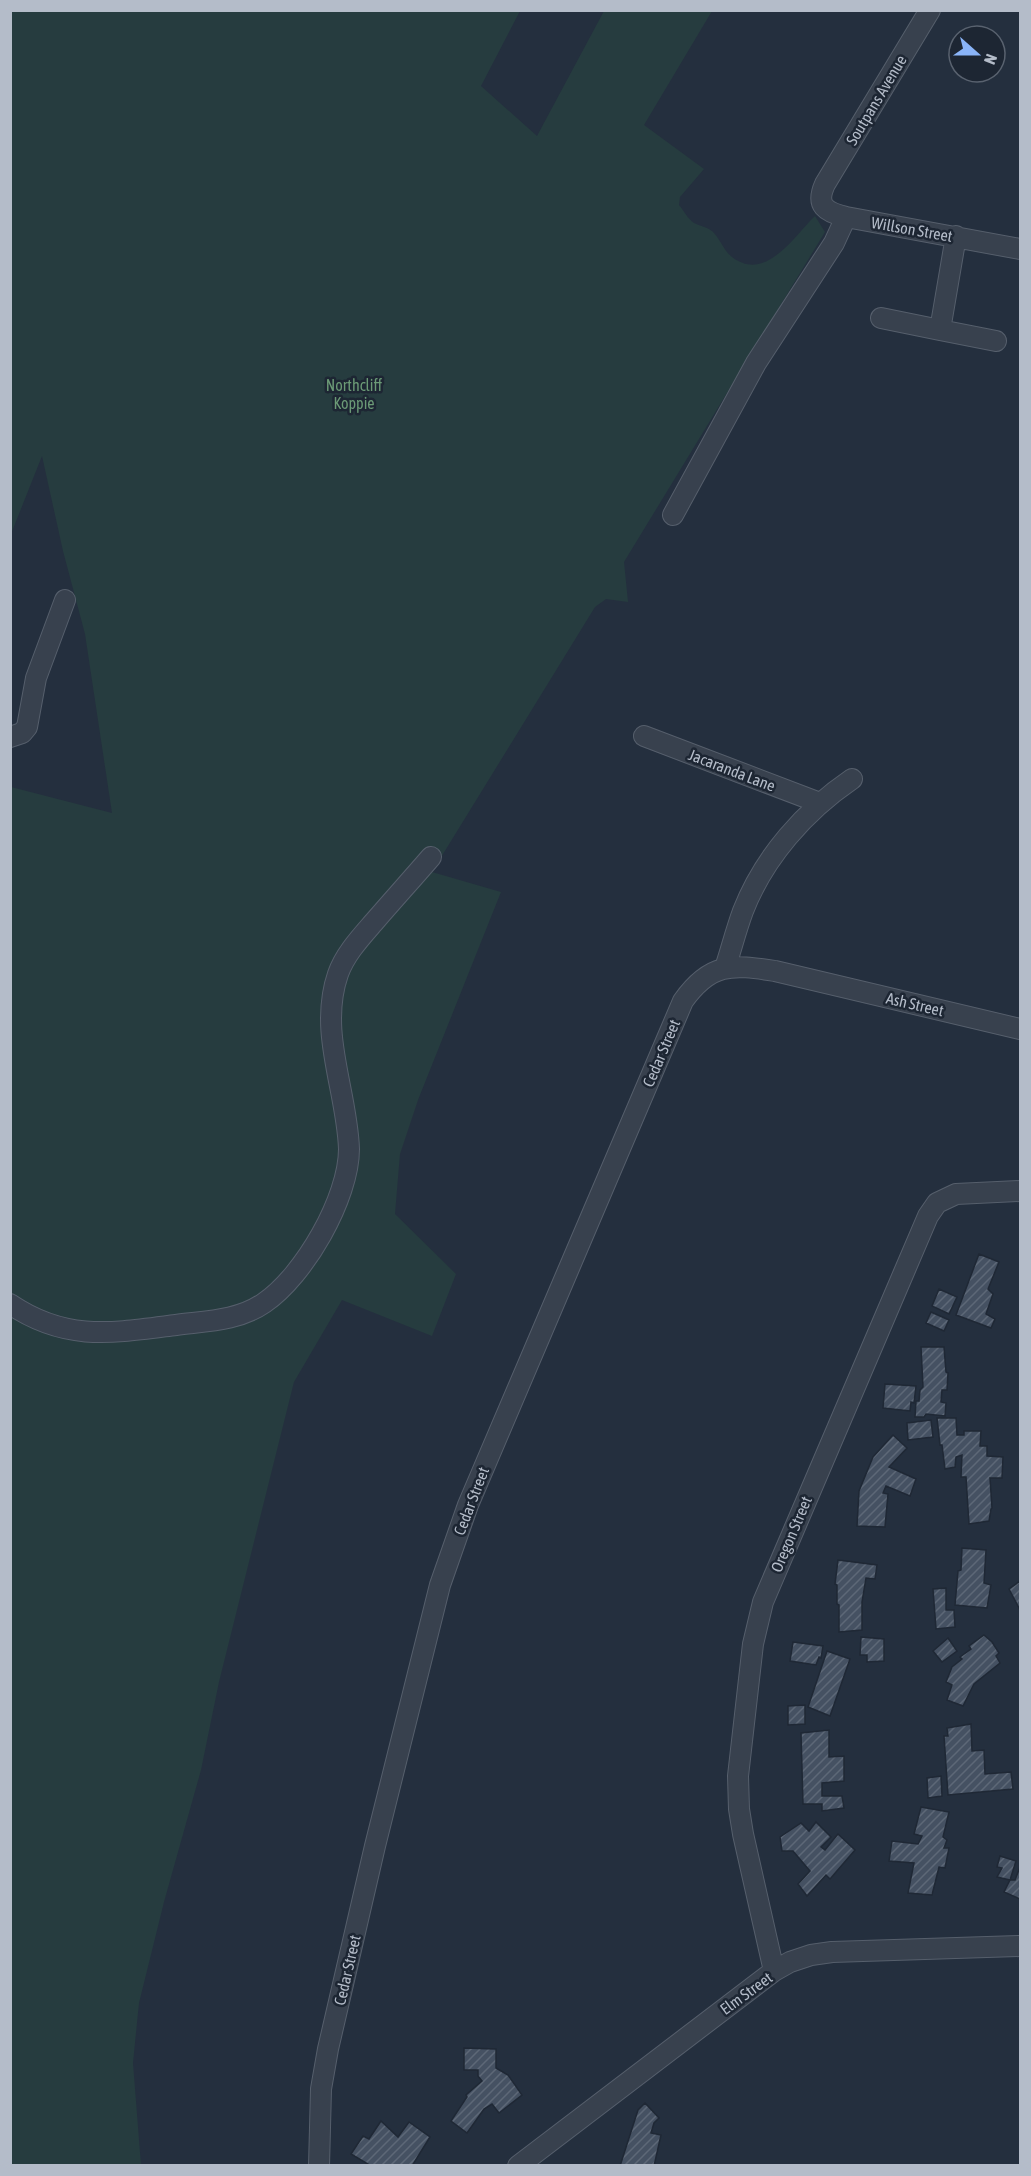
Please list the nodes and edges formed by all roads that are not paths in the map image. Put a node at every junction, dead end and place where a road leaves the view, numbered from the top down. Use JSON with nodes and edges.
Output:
{"nodes":[{"id":1,"x":930,"y":10,"type":"edge"},
{"id":2,"x":822,"y":190,"type":"joint"},
{"id":3,"x":846,"y":217,"type":"junction"},
{"id":4,"x":956,"y":236,"type":"junction"},
{"id":5,"x":1020,"y":249,"type":"edge"},
{"id":6,"x":882,"y":318,"type":"dead end"},
{"id":7,"x":940,"y":330,"type":"junction"},
{"id":8,"x":996,"y":340,"type":"dead end"},
{"id":9,"x":673,"y":514,"type":"dead end"},
{"id":10,"x":65,"y":600,"type":"dead end"},
{"id":11,"x":644,"y":736,"type":"dead end"},
{"id":12,"x":10,"y":737,"type":"edge"},
{"id":13,"x":852,"y":779,"type":"dead end"},
{"id":14,"x":820,"y":803,"type":"junction"},
{"id":15,"x":431,"y":857,"type":"dead end"},
{"id":16,"x":725,"y":968,"type":"junction"},
{"id":17,"x":810,"y":979,"type":"joint"},
{"id":18,"x":1020,"y":1029,"type":"edge"},
{"id":19,"x":1020,"y":1191,"type":"edge"},
{"id":20,"x":10,"y":1304,"type":"edge"},
{"id":21,"x":1020,"y":1946,"type":"edge"},
{"id":22,"x":774,"y":1971,"type":"junction"},
{"id":23,"x":319,"y":2166,"type":"edge"},
{"id":24,"x":518,"y":2166,"type":"edge"}],
"edges":[{"from":1,"to":2,"type":"street","name":"Soutpans Avenue"},
{"from":2,"to":3,"type":"street","name":"Willson Street"},
{"from":3,"to":4,"type":"street","name":"Willson Street"},
{"from":3,"to":9,"type":"street"},
{"from":4,"to":5,"type":"street","name":"Willson Street"},
{"from":4,"to":7,"type":"street"},
{"from":6,"to":7,"type":"street"},
{"from":7,"to":8,"type":"street"},
{"from":10,"to":12,"type":"street"},
{"from":11,"to":14,"type":"street","name":"Jacaranda Lane"},
{"from":13,"to":14,"type":"street"},
{"from":14,"to":16,"type":"street"},
{"from":15,"to":20,"type":"street"},
{"from":16,"to":17,"type":"street","name":"Cedar Street"},
{"from":16,"to":23,"type":"street","name":"Cedar Street"},
{"from":17,"to":18,"type":"street","name":"Ash Street"},
{"from":19,"to":22,"type":"street","name":"Oregon Street"},
{"from":21,"to":22,"type":"street","name":"Elm Street"},
{"from":22,"to":24,"type":"street","name":"Elm Street"}]}
